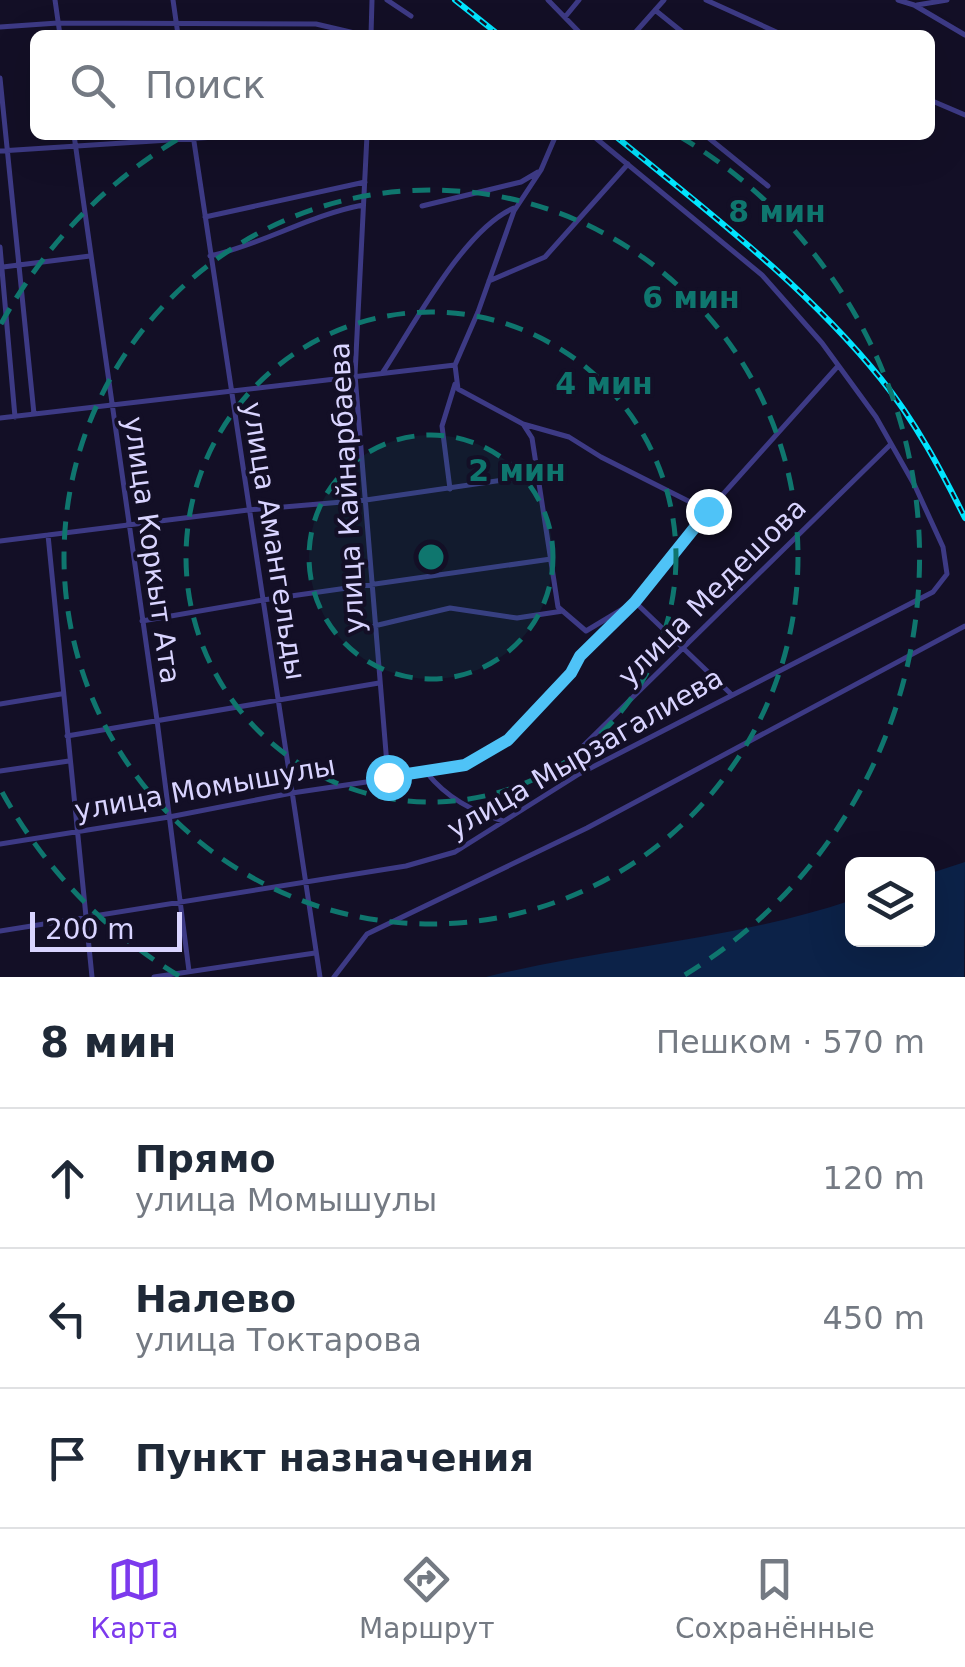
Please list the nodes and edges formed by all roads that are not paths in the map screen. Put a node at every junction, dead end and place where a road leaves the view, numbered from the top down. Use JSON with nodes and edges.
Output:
{"nodes":[{"id":1,"x":55,"y":0,"type":"edge"},
{"id":2,"x":172,"y":0,"type":"edge"},
{"id":3,"x":372,"y":0,"type":"edge"},
{"id":4,"x":386,"y":0,"type":"edge"},
{"id":5,"x":548,"y":0,"type":"edge"},
{"id":6,"x":579,"y":0,"type":"edge"},
{"id":7,"x":664,"y":0,"type":"edge"},
{"id":8,"x":706,"y":0,"type":"edge"},
{"id":9,"x":898,"y":0,"type":"edge"},
{"id":10,"x":947,"y":0,"type":"edge"},
{"id":11,"x":914,"y":6,"type":"junction"},
{"id":12,"x":655,"y":10,"type":"junction"},
{"id":13,"x":411,"y":16,"type":"dead end"},
{"id":14,"x":565,"y":17,"type":"junction"},
{"id":15,"x":58,"y":23,"type":"junction"},
{"id":16,"x":176,"y":23,"type":"junction"},
{"id":17,"x":0,"y":26,"type":"edge"},
{"id":18,"x":59,"y":30,"type":"edge"},
{"id":19,"x":177,"y":30,"type":"edge"},
{"id":20,"x":342,"y":30,"type":"edge"},
{"id":21,"x":372,"y":30,"type":"edge"},
{"id":22,"x":577,"y":30,"type":"edge"},
{"id":23,"x":637,"y":30,"type":"edge"},
{"id":24,"x":680,"y":30,"type":"edge"},
{"id":25,"x":773,"y":30,"type":"edge"},
{"id":26,"x":965,"y":34,"type":"edge"},
{"id":27,"x":0,"y":78,"type":"edge"},
{"id":28,"x":935,"y":102,"type":"edge"},
{"id":29,"x":965,"y":115,"type":"edge"},
{"id":30,"x":74,"y":140,"type":"edge"},
{"id":31,"x":146,"y":140,"type":"edge"},
{"id":32,"x":194,"y":140,"type":"edge"},
{"id":33,"x":367,"y":140,"type":"edge"},
{"id":34,"x":554,"y":140,"type":"edge"},
{"id":35,"x":598,"y":140,"type":"edge"},
{"id":36,"x":711,"y":140,"type":"edge"},
{"id":37,"x":75,"y":146,"type":"junction"},
{"id":38,"x":0,"y":150,"type":"edge"},
{"id":39,"x":9,"y":150,"type":"junction"},
{"id":40,"x":628,"y":164,"type":"junction"},
{"id":41,"x":541,"y":170,"type":"junction"},
{"id":42,"x":365,"y":182,"type":"junction"},
{"id":43,"x":768,"y":186,"type":"dead end"},
{"id":44,"x":364,"y":205,"type":"junction"},
{"id":45,"x":422,"y":206,"type":"dead end"},
{"id":46,"x":517,"y":206,"type":"junction"},
{"id":47,"x":205,"y":217,"type":"junction"},
{"id":48,"x":0,"y":247,"type":"edge"},
{"id":49,"x":90,"y":256,"type":"junction"},
{"id":50,"x":210,"y":256,"type":"junction"},
{"id":51,"x":20,"y":264,"type":"junction"},
{"id":52,"x":1,"y":267,"type":"edge"},
{"id":53,"x":489,"y":281,"type":"junction"},
{"id":54,"x":455,"y":364,"type":"junction"},
{"id":55,"x":838,"y":365,"type":"junction"},
{"id":56,"x":382,"y":372,"type":"junction"},
{"id":57,"x":355,"y":375,"type":"junction"},
{"id":58,"x":456,"y":382,"type":"junction"},
{"id":59,"x":230,"y":393,"type":"junction"},
{"id":60,"x":110,"y":406,"type":"junction"},
{"id":61,"x":34,"y":414,"type":"junction"},
{"id":62,"x":15,"y":417,"type":"junction"},
{"id":63,"x":0,"y":418,"type":"edge"},
{"id":64,"x":523,"y":424,"type":"junction"},
{"id":65,"x":891,"y":444,"type":"junction"},
{"id":66,"x":538,"y":475,"type":"junction"},
{"id":67,"x":450,"y":489,"type":"junction"},
{"id":68,"x":366,"y":500,"type":"junction"},
{"id":69,"x":248,"y":510,"type":"junction"},
{"id":70,"x":708,"y":511,"type":"junction"},
{"id":71,"x":128,"y":525,"type":"junction"},
{"id":72,"x":48,"y":536,"type":"junction"},
{"id":73,"x":0,"y":541,"type":"edge"},
{"id":74,"x":551,"y":558,"type":"junction"},
{"id":75,"x":370,"y":584,"type":"junction"},
{"id":76,"x":262,"y":600,"type":"junction"},
{"id":77,"x":635,"y":602,"type":"junction"},
{"id":78,"x":563,"y":611,"type":"junction"},
{"id":79,"x":142,"y":621,"type":"junction"},
{"id":80,"x":374,"y":626,"type":"junction"},
{"id":81,"x":965,"y":626,"type":"edge"},
{"id":82,"x":682,"y":648,"type":"junction"},
{"id":83,"x":380,"y":683,"type":"junction"},
{"id":84,"x":730,"y":693,"type":"junction"},
{"id":85,"x":62,"y":694,"type":"junction"},
{"id":86,"x":280,"y":702,"type":"junction"},
{"id":87,"x":0,"y":704,"type":"edge"},
{"id":88,"x":157,"y":720,"type":"junction"},
{"id":89,"x":67,"y":736,"type":"junction"},
{"id":90,"x":69,"y":761,"type":"junction"},
{"id":91,"x":0,"y":771,"type":"edge"},
{"id":92,"x":426,"y":773,"type":"junction"},
{"id":93,"x":579,"y":774,"type":"junction"},
{"id":94,"x":388,"y":777,"type":"junction"},
{"id":95,"x":292,"y":792,"type":"junction"},
{"id":96,"x":170,"y":817,"type":"junction"},
{"id":97,"x":504,"y":821,"type":"junction"},
{"id":98,"x":77,"y":830,"type":"junction"},
{"id":99,"x":0,"y":844,"type":"edge"},
{"id":100,"x":305,"y":882,"type":"junction"},
{"id":101,"x":180,"y":902,"type":"junction"},
{"id":102,"x":84,"y":917,"type":"junction"},
{"id":103,"x":1,"y":931,"type":"edge"},
{"id":104,"x":316,"y":952,"type":"junction"},
{"id":105,"x":189,"y":971,"type":"junction"},
{"id":106,"x":92,"y":977,"type":"edge"},
{"id":107,"x":154,"y":977,"type":"edge"},
{"id":108,"x":320,"y":977,"type":"edge"},
{"id":109,"x":334,"y":977,"type":"edge"}],
"edges":[{"from":1,"to":15,"type":"street"},
{"from":2,"to":16,"type":"street"},
{"from":3,"to":21,"type":"street"},
{"from":4,"to":13,"type":"street"},
{"from":5,"to":14,"type":"street"},
{"from":6,"to":14,"type":"street"},
{"from":7,"to":12,"type":"street"},
{"from":8,"to":25,"type":"street"},
{"from":9,"to":11,"type":"street"},
{"from":10,"to":11,"type":"street"},
{"from":11,"to":26,"type":"street"},
{"from":12,"to":23,"type":"street"},
{"from":12,"to":24,"type":"street"},
{"from":14,"to":22,"type":"street"},
{"from":15,"to":16,"type":"street"},
{"from":15,"to":17,"type":"street"},
{"from":15,"to":18,"type":"street"},
{"from":16,"to":19,"type":"street"},
{"from":16,"to":20,"type":"street"},
{"from":27,"to":39,"type":"street"},
{"from":28,"to":29,"type":"street"},
{"from":30,"to":37,"type":"street","name":"улица Коркыт Ата"},
{"from":31,"to":37,"type":"street"},
{"from":32,"to":47,"type":"street","name":"улица Амангельды"},
{"from":33,"to":42,"type":"street","name":"улица Кайнарбаева"},
{"from":34,"to":41,"type":"street"},
{"from":35,"to":40,"type":"street"},
{"from":36,"to":43,"type":"street"},
{"from":37,"to":39,"type":"street"},
{"from":37,"to":49,"type":"street","name":"улица Коркыт Ата"},
{"from":38,"to":39,"type":"street"},
{"from":39,"to":51,"type":"street"},
{"from":40,"to":53,"type":"street"},
{"from":40,"to":55,"type":"street"},
{"from":41,"to":45,"type":"street"},
{"from":41,"to":46,"type":"street"},
{"from":42,"to":44,"type":"street","name":"улица Кайнарбаева"},
{"from":42,"to":47,"type":"street"},
{"from":44,"to":50,"type":"street"},
{"from":44,"to":57,"type":"street","name":"улица Кайнарбаева"},
{"from":46,"to":53,"type":"street"},
{"from":46,"to":56,"type":"street"},
{"from":47,"to":50,"type":"street","name":"улица Амангельды"},
{"from":48,"to":52,"type":"street"},
{"from":49,"to":51,"type":"street"},
{"from":49,"to":60,"type":"street","name":"улица Коркыт Ата"},
{"from":50,"to":59,"type":"street","name":"улица Амангельды"},
{"from":51,"to":52,"type":"street"},
{"from":51,"to":61,"type":"street"},
{"from":52,"to":62,"type":"street"},
{"from":53,"to":54,"type":"street"},
{"from":54,"to":56,"type":"street"},
{"from":54,"to":58,"type":"street"},
{"from":55,"to":65,"type":"street"},
{"from":55,"to":70,"type":"street"},
{"from":56,"to":57,"type":"street"},
{"from":57,"to":59,"type":"street"},
{"from":57,"to":68,"type":"street","name":"улица Кайнарбаева"},
{"from":58,"to":64,"type":"street"},
{"from":58,"to":67,"type":"street"},
{"from":59,"to":60,"type":"street"},
{"from":59,"to":69,"type":"street","name":"улица Амангельды"},
{"from":60,"to":61,"type":"street"},
{"from":60,"to":71,"type":"street","name":"улица Коркыт Ата"},
{"from":61,"to":62,"type":"street"},
{"from":62,"to":63,"type":"street"},
{"from":64,"to":66,"type":"street"},
{"from":64,"to":70,"type":"street"},
{"from":65,"to":82,"type":"street","name":"улица Медешова"},
{"from":65,"to":84,"type":"street","name":"улица Мырзагалиева"},
{"from":66,"to":67,"type":"street"},
{"from":66,"to":74,"type":"street"},
{"from":67,"to":68,"type":"street"},
{"from":68,"to":69,"type":"street"},
{"from":68,"to":75,"type":"street","name":"улица Кайнарбаева"},
{"from":69,"to":71,"type":"street"},
{"from":69,"to":76,"type":"street","name":"улица Амангельды"},
{"from":70,"to":77,"type":"street"},
{"from":71,"to":72,"type":"street"},
{"from":71,"to":79,"type":"street","name":"улица Коркыт Ата"},
{"from":72,"to":73,"type":"street"},
{"from":72,"to":85,"type":"street"},
{"from":74,"to":75,"type":"street"},
{"from":74,"to":78,"type":"street"},
{"from":75,"to":76,"type":"street"},
{"from":75,"to":80,"type":"street","name":"улица Кайнарбаева"},
{"from":76,"to":79,"type":"street"},
{"from":76,"to":86,"type":"street","name":"улица Амангельды"},
{"from":77,"to":78,"type":"street"},
{"from":77,"to":82,"type":"street"},
{"from":77,"to":92,"type":"street","name":"улица Момышулы"},
{"from":78,"to":80,"type":"street"},
{"from":79,"to":88,"type":"street","name":"улица Коркыт Ата"},
{"from":80,"to":83,"type":"street","name":"улица Кайнарбаева"},
{"from":81,"to":109,"type":"street"},
{"from":82,"to":84,"type":"street"},
{"from":82,"to":93,"type":"street","name":"улица Медешова"},
{"from":83,"to":86,"type":"street"},
{"from":83,"to":94,"type":"street","name":"улица Кайнарбаева"},
{"from":84,"to":93,"type":"street","name":"улица Мырзагалиева"},
{"from":85,"to":87,"type":"street"},
{"from":85,"to":89,"type":"street"},
{"from":86,"to":88,"type":"street"},
{"from":86,"to":95,"type":"street","name":"улица Амангельды"},
{"from":88,"to":89,"type":"street"},
{"from":88,"to":96,"type":"street","name":"улица Коркыт Ата"},
{"from":89,"to":90,"type":"street"},
{"from":90,"to":91,"type":"street"},
{"from":90,"to":98,"type":"street"},
{"from":92,"to":94,"type":"street","name":"улица Момышулы"},
{"from":92,"to":97,"type":"street"},
{"from":93,"to":97,"type":"street","name":"улица Мырзагалиева"},
{"from":94,"to":95,"type":"street","name":"улица Момышулы"},
{"from":95,"to":96,"type":"street","name":"улица Момышулы"},
{"from":95,"to":100,"type":"street","name":"улица Амангельды"},
{"from":96,"to":98,"type":"street","name":"улица Момышулы"},
{"from":96,"to":101,"type":"street","name":"улица Коркыт Ата"},
{"from":97,"to":100,"type":"street","name":"улица Мырзагалиева"},
{"from":98,"to":99,"type":"street","name":"улица Момышулы"},
{"from":98,"to":102,"type":"street"},
{"from":100,"to":101,"type":"street","name":"улица Мырзагалиева"},
{"from":100,"to":104,"type":"street","name":"улица Амангельды"},
{"from":101,"to":102,"type":"street","name":"улица Мырзагалиева"},
{"from":101,"to":105,"type":"street","name":"улица Коркыт Ата"},
{"from":102,"to":103,"type":"street","name":"улица Мырзагалиева"},
{"from":102,"to":106,"type":"street"},
{"from":104,"to":105,"type":"street"},
{"from":104,"to":108,"type":"street","name":"улица Амангельды"},
{"from":105,"to":107,"type":"street"}]}
